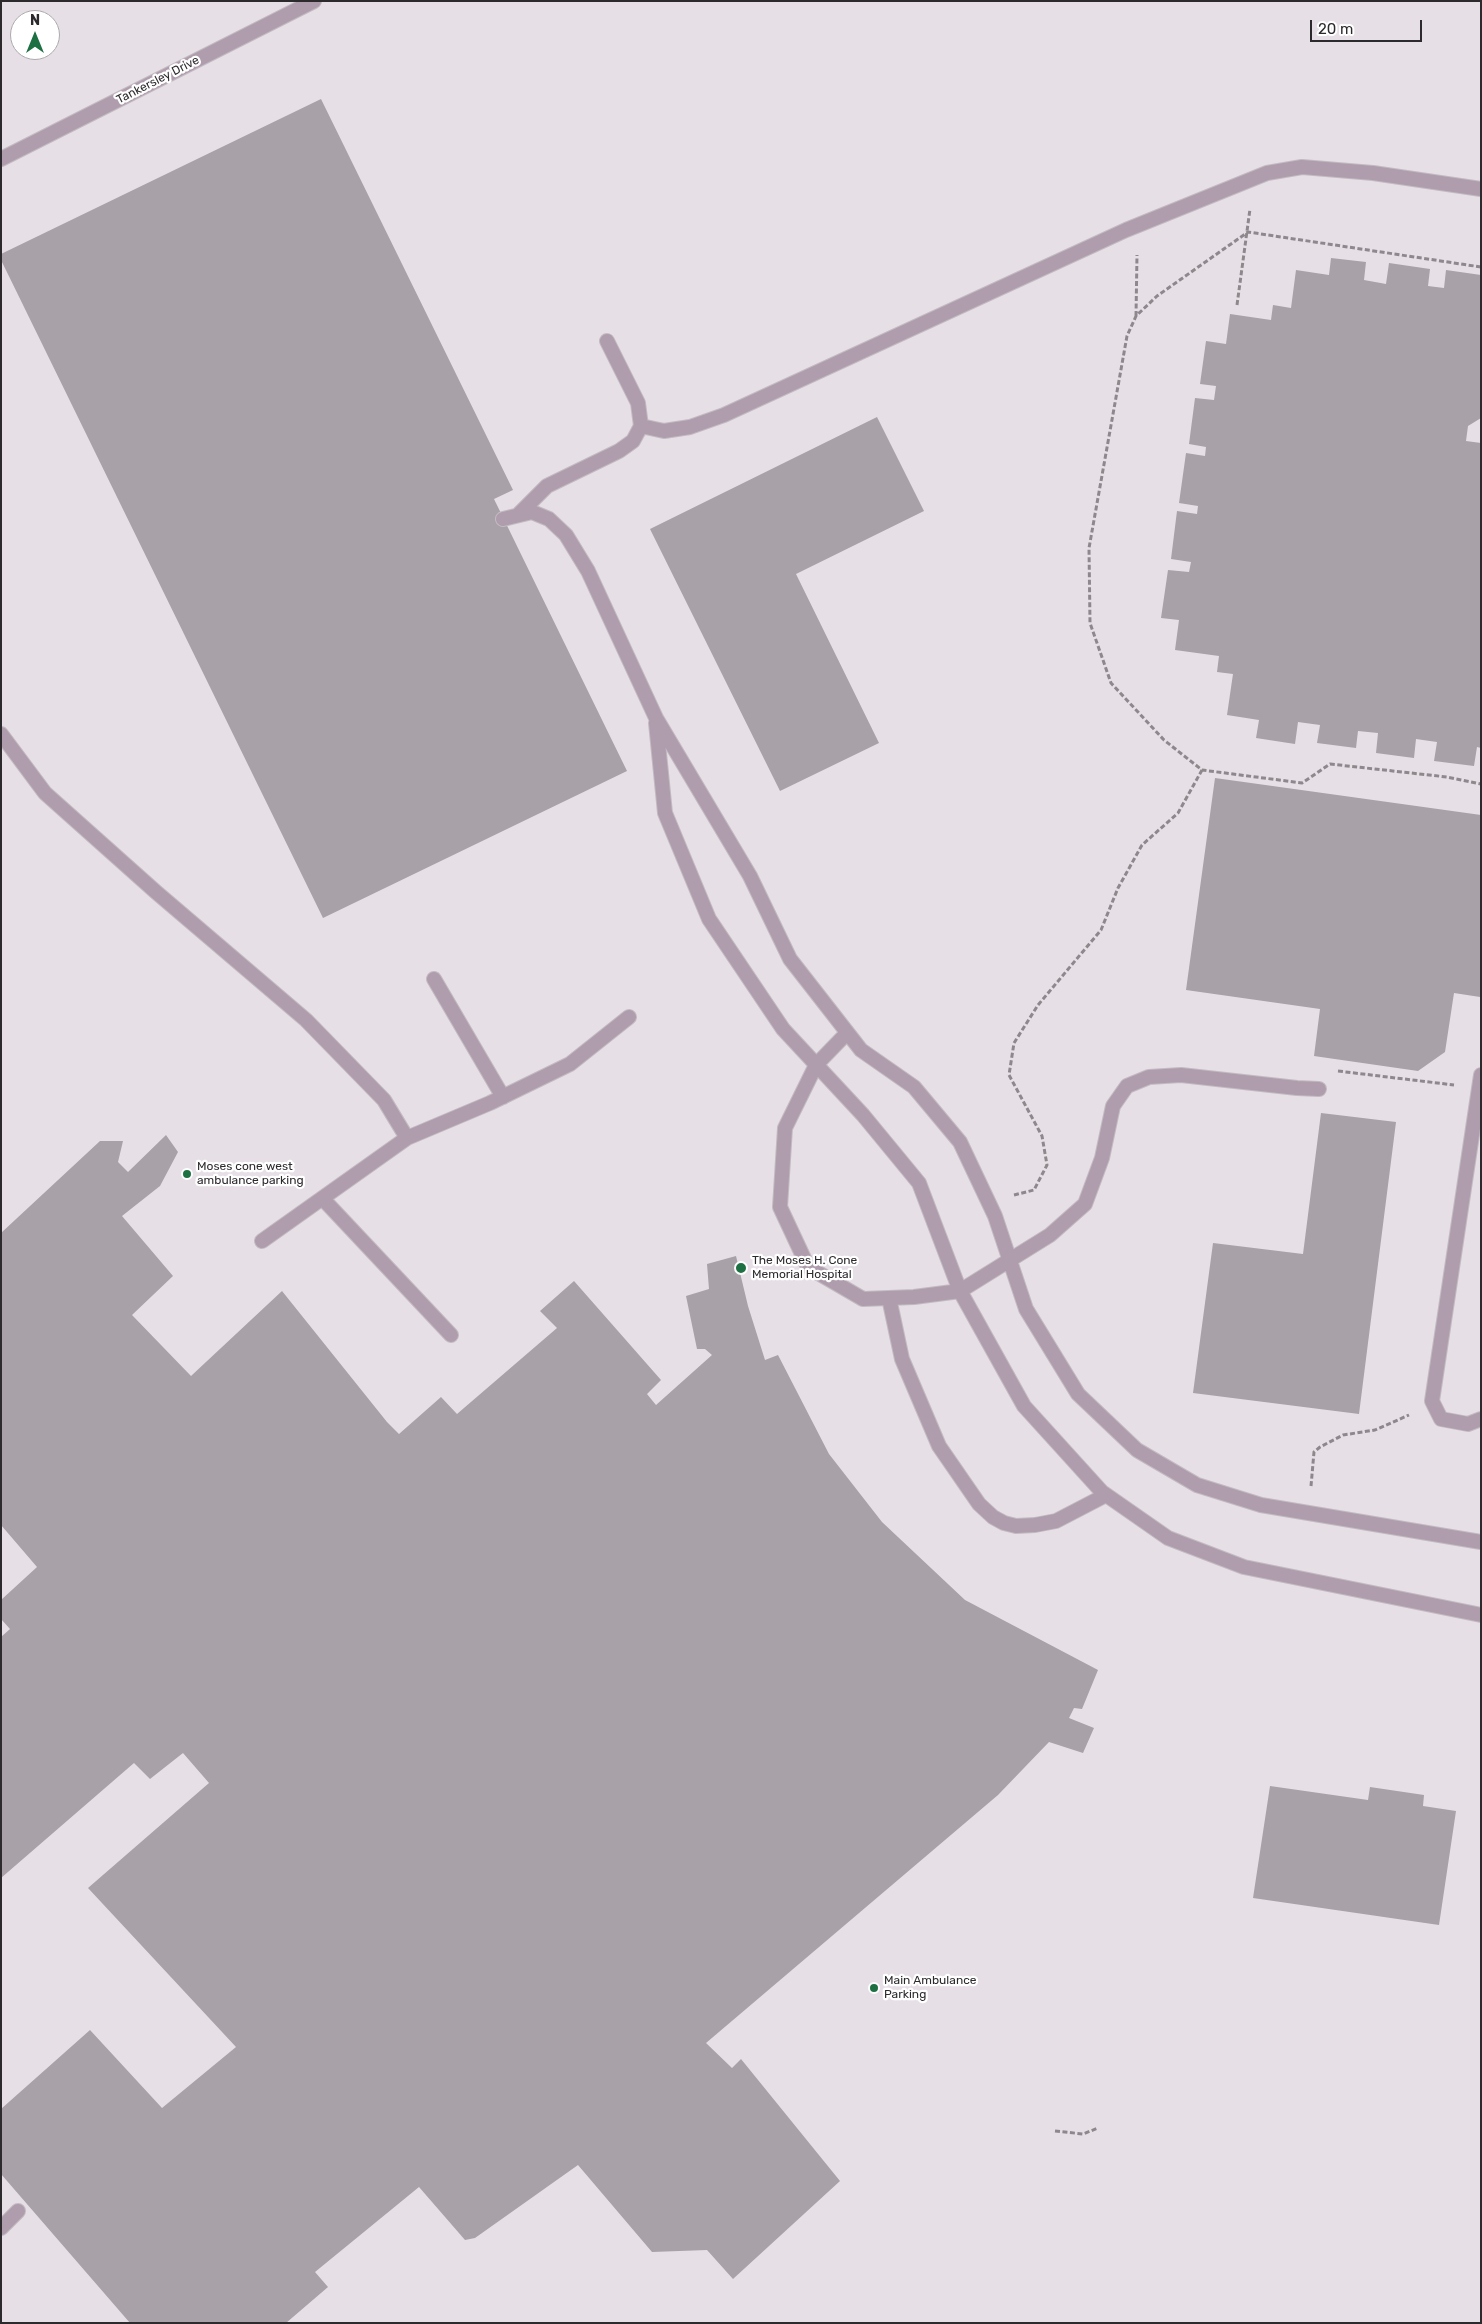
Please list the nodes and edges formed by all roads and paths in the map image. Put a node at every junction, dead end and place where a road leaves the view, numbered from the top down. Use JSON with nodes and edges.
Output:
{"nodes":[{"id":1,"x":314,"y":1,"type":"edge"},
{"id":2,"x":1,"y":158,"type":"edge"},
{"id":3,"x":1253,"y":179,"type":"junction"},
{"id":4,"x":1481,"y":189,"type":"edge"},
{"id":5,"x":1137,"y":226,"type":"junction"},
{"id":6,"x":1248,"y":232,"type":"junction"},
{"id":7,"x":1481,"y":267,"type":"edge"},
{"id":8,"x":1237,"y":305,"type":"dead end"},
{"id":9,"x":1136,"y":316,"type":"junction"},
{"id":10,"x":607,"y":341,"type":"dead end"},
{"id":11,"x":641,"y":426,"type":"junction"},
{"id":12,"x":518,"y":514,"type":"junction"},
{"id":13,"x":503,"y":519,"type":"dead end"},
{"id":14,"x":656,"y":718,"type":"junction"},
{"id":15,"x":1,"y":734,"type":"edge"},
{"id":16,"x":1202,"y":770,"type":"junction"},
{"id":17,"x":1481,"y":784,"type":"edge"},
{"id":18,"x":434,"y":979,"type":"dead end"},
{"id":19,"x":629,"y":1017,"type":"dead end"},
{"id":20,"x":847,"y":1033,"type":"junction"},
{"id":21,"x":816,"y":1065,"type":"junction"},
{"id":22,"x":1480,"y":1081,"type":"edge"},
{"id":23,"x":1319,"y":1089,"type":"joint"},
{"id":24,"x":503,"y":1097,"type":"junction"},
{"id":25,"x":407,"y":1138,"type":"junction"},
{"id":26,"x":324,"y":1199,"type":"junction"},
{"id":27,"x":989,"y":1203,"type":"junction"},
{"id":28,"x":262,"y":1241,"type":"dead end"},
{"id":29,"x":1009,"y":1260,"type":"junction"},
{"id":30,"x":960,"y":1291,"type":"junction"},
{"id":31,"x":889,"y":1298,"type":"junction"},
{"id":32,"x":451,"y":1335,"type":"dead end"},
{"id":33,"x":1434,"y":1404,"type":"junction"},
{"id":34,"x":1481,"y":1419,"type":"edge"},
{"id":35,"x":1106,"y":1496,"type":"junction"},
{"id":36,"x":1308,"y":1514,"type":"junction"},
{"id":37,"x":1481,"y":1542,"type":"edge"},
{"id":38,"x":1481,"y":1615,"type":"edge"},
{"id":39,"x":1098,"y":2128,"type":"dead end"},
{"id":40,"x":1054,"y":2132,"type":"dead end"},
{"id":41,"x":18,"y":2211,"type":"dead end"},
{"id":42,"x":1,"y":2228,"type":"edge"}],
"edges":[{"from":1,"to":2,"type":"street","name":"Tankersley Drive"},
{"from":3,"to":4,"type":"street"},
{"from":3,"to":5,"type":"street"},
{"from":3,"to":6,"type":"path"},
{"from":5,"to":9,"type":"path"},
{"from":5,"to":11,"type":"street"},
{"from":6,"to":7,"type":"path"},
{"from":6,"to":8,"type":"path"},
{"from":6,"to":9,"type":"path"},
{"from":9,"to":16,"type":"path"},
{"from":10,"to":11,"type":"street"},
{"from":11,"to":12,"type":"street"},
{"from":12,"to":13,"type":"street"},
{"from":12,"to":14,"type":"street"},
{"from":14,"to":20,"type":"street"},
{"from":14,"to":21,"type":"street"},
{"from":15,"to":25,"type":"street"},
{"from":16,"to":17,"type":"path"},
{"from":16,"to":27,"type":"path"},
{"from":18,"to":24,"type":"street"},
{"from":19,"to":24,"type":"street"},
{"from":20,"to":21,"type":"street"},
{"from":20,"to":27,"type":"street"},
{"from":21,"to":30,"type":"street"},
{"from":21,"to":31,"type":"street"},
{"from":22,"to":23,"type":"path"},
{"from":22,"to":33,"type":"street"},
{"from":23,"to":29,"type":"street"},
{"from":24,"to":25,"type":"street"},
{"from":25,"to":26,"type":"street"},
{"from":26,"to":28,"type":"street"},
{"from":26,"to":32,"type":"street"},
{"from":27,"to":29,"type":"street"},
{"from":29,"to":30,"type":"street"},
{"from":29,"to":36,"type":"street"},
{"from":30,"to":31,"type":"street"},
{"from":30,"to":35,"type":"street"},
{"from":31,"to":35,"type":"street"},
{"from":33,"to":34,"type":"street"},
{"from":33,"to":36,"type":"path"},
{"from":35,"to":38,"type":"street"},
{"from":36,"to":37,"type":"street"},
{"from":39,"to":40,"type":"path"},
{"from":41,"to":42,"type":"street"}]}
